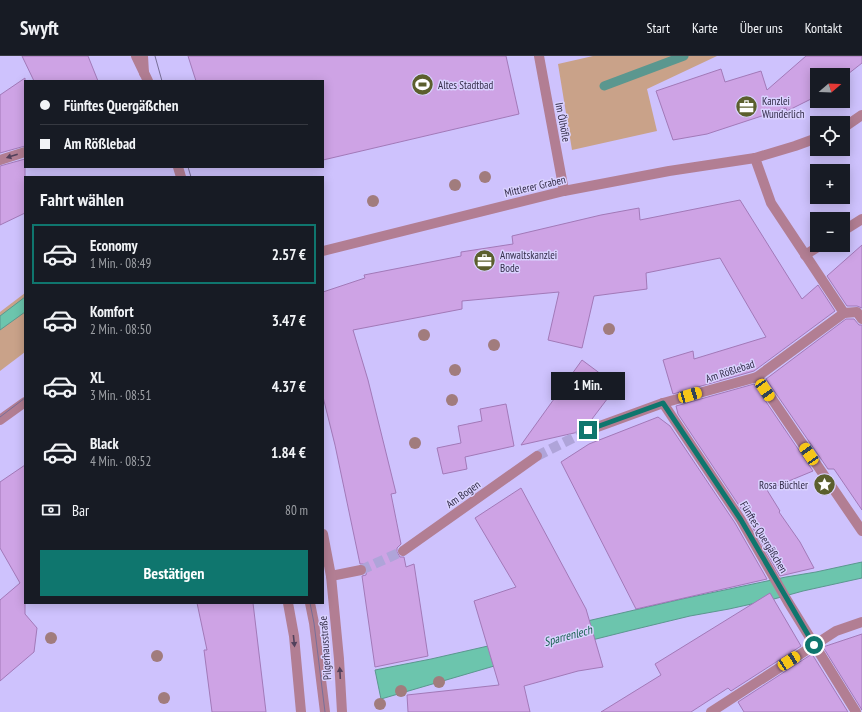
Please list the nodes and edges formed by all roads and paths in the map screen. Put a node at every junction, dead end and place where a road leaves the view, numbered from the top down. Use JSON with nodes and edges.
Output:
{"nodes":[{"id":1,"x":136,"y":56,"type":"edge"},
{"id":2,"x":143,"y":56,"type":"edge"},
{"id":3,"x":539,"y":56,"type":"edge"},
{"id":4,"x":146,"y":77,"type":"edge"},
{"id":5,"x":862,"y":115,"type":"edge"},
{"id":6,"x":850,"y":123,"type":"edge"},
{"id":7,"x":810,"y":141,"type":"edge"},
{"id":8,"x":24,"y":152,"type":"edge"},
{"id":9,"x":755,"y":158,"type":"junction"},
{"id":10,"x":0,"y":160,"type":"edge"},
{"id":11,"x":564,"y":191,"type":"junction"},
{"id":12,"x":862,"y":219,"type":"edge"},
{"id":13,"x":850,"y":227,"type":"edge"},
{"id":14,"x":324,"y":251,"type":"edge"},
{"id":15,"x":810,"y":252,"type":"edge"},
{"id":16,"x":805,"y":255,"type":"junction"},
{"id":17,"x":844,"y":313,"type":"junction"},
{"id":18,"x":862,"y":319,"type":"edge"},
{"id":19,"x":756,"y":377,"type":"junction"},
{"id":20,"x":24,"y":403,"type":"edge"},
{"id":21,"x":663,"y":403,"type":"junction"},
{"id":22,"x":0,"y":420,"type":"edge"},
{"id":23,"x":588,"y":430,"type":"tunnel mouth"},
{"id":24,"x":537,"y":456,"type":"tunnel mouth"},
{"id":25,"x":862,"y":531,"type":"edge"},
{"id":26,"x":324,"y":539,"type":"edge"},
{"id":27,"x":403,"y":551,"type":"tunnel mouth"},
{"id":28,"x":361,"y":570,"type":"tunnel mouth"},
{"id":29,"x":332,"y":576,"type":"junction"},
{"id":30,"x":288,"y":604,"type":"edge"},
{"id":31,"x":310,"y":604,"type":"edge"},
{"id":32,"x":862,"y":622,"type":"edge"},
{"id":33,"x":814,"y":645,"type":"junction"},
{"id":34,"x":301,"y":712,"type":"edge"},
{"id":35,"x":325,"y":712,"type":"edge"},
{"id":36,"x":342,"y":712,"type":"edge"},
{"id":37,"x":711,"y":712,"type":"edge"},
{"id":38,"x":856,"y":712,"type":"edge"}],
"edges":[{"from":1,"to":4,"type":"street"},
{"from":2,"to":4,"type":"street"},
{"from":3,"to":11,"type":"street","name":"Im Ölhöfle"},
{"from":5,"to":6,"type":"street"},
{"from":7,"to":9,"type":"street","name":"Mittlerer Graben"},
{"from":8,"to":10,"type":"street","one_way":true},
{"from":9,"to":11,"type":"street","name":"Mittlerer Graben"},
{"from":9,"to":16,"type":"street"},
{"from":11,"to":14,"type":"street","name":"Mittlerer Graben"},
{"from":12,"to":13,"type":"street"},
{"from":15,"to":16,"type":"street"},
{"from":16,"to":17,"type":"street"},
{"from":17,"to":18,"type":"street"},
{"from":17,"to":19,"type":"street","name":"Am Rößlebad"},
{"from":19,"to":21,"type":"street","name":"Am Rößlebad"},
{"from":19,"to":25,"type":"street"},
{"from":20,"to":22,"type":"street"},
{"from":21,"to":23,"type":"street","name":"Am Rößlebad"},
{"from":21,"to":33,"type":"street","name":"Fünftes Quergäßchen"},
{"from":24,"to":27,"type":"street","name":"Am Bogen"},
{"from":26,"to":29,"type":"street","name":"Pilgerhausstraße"},
{"from":28,"to":29,"type":"street"},
{"from":36,"to":29,"type":"street","name":"Pilgerhausstraße","one_way":true},
{"from":30,"to":34,"type":"street","one_way":true},
{"from":31,"to":35,"type":"street"},
{"from":32,"to":33,"type":"street"},
{"from":33,"to":37,"type":"street"},
{"from":33,"to":38,"type":"street","name":"Fünftes Quergäßchen"}]}
